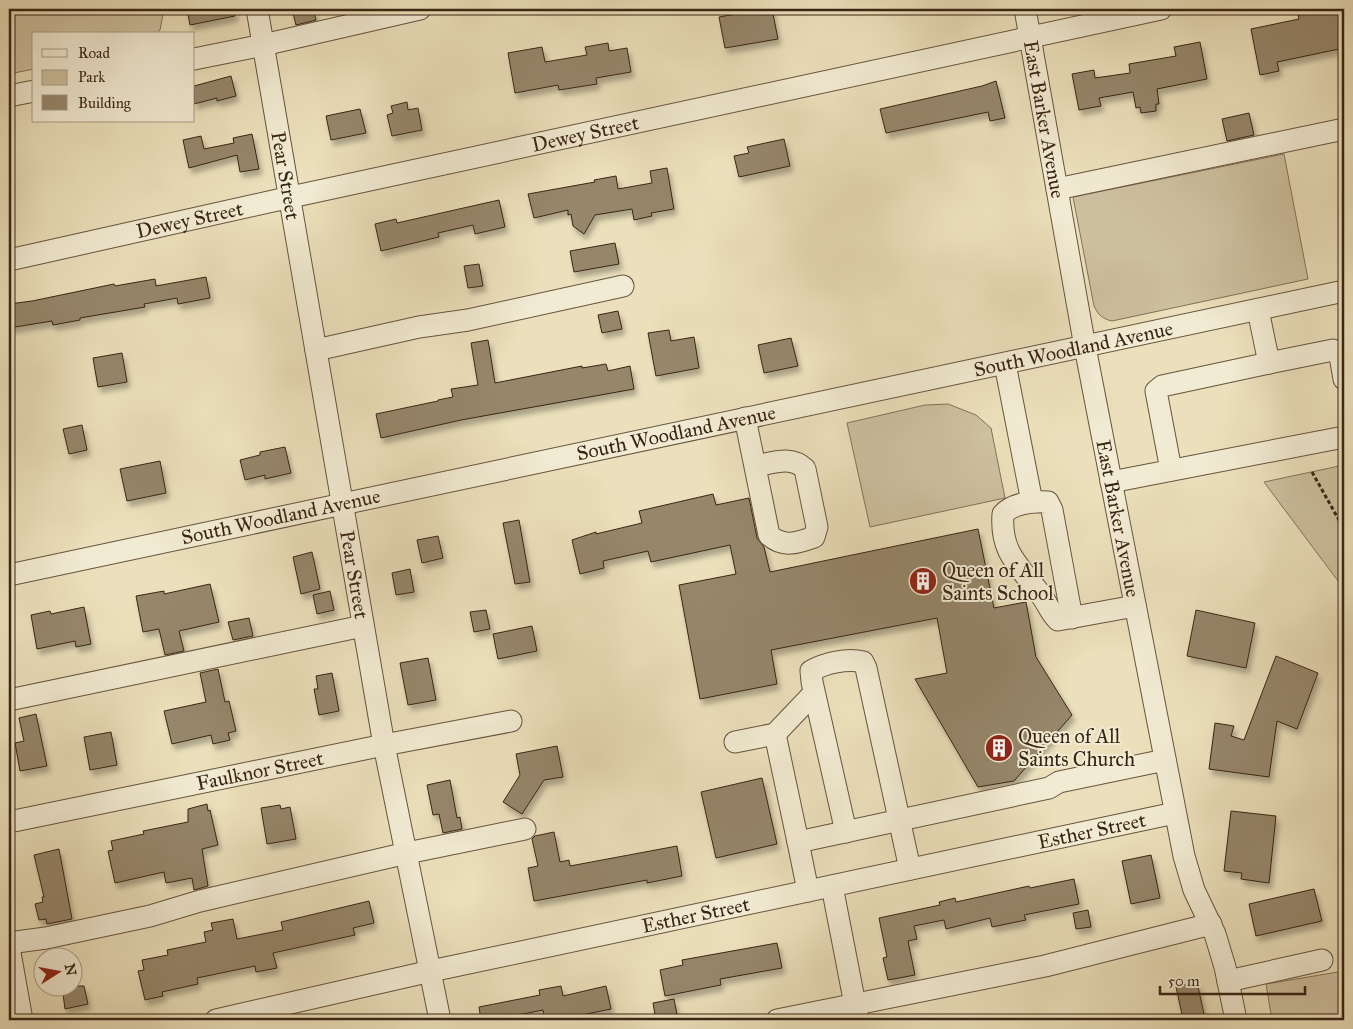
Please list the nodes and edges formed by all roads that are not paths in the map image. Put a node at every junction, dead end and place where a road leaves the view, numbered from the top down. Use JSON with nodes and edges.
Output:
{"nodes":[{"id":1,"x":257,"y":9,"type":"edge"},
{"id":2,"x":420,"y":9,"type":"edge"},
{"id":3,"x":1025,"y":9,"type":"edge"},
{"id":4,"x":1161,"y":9,"type":"edge"},
{"id":5,"x":1030,"y":37,"type":"junction"},
{"id":6,"x":264,"y":45,"type":"junction"},
{"id":7,"x":195,"y":59,"type":"edge"},
{"id":8,"x":32,"y":91,"type":"edge"},
{"id":9,"x":9,"y":96,"type":"edge"},
{"id":10,"x":1344,"y":129,"type":"edge"},
{"id":11,"x":1057,"y":189,"type":"junction"},
{"id":12,"x":291,"y":197,"type":"junction"},
{"id":13,"x":9,"y":260,"type":"edge"},
{"id":14,"x":623,"y":286,"type":"dead end"},
{"id":15,"x":1344,"y":291,"type":"edge"},
{"id":16,"x":1258,"y":310,"type":"junction"},
{"id":17,"x":1085,"y":347,"type":"junction"},
{"id":18,"x":316,"y":350,"type":"junction"},
{"id":19,"x":1269,"y":363,"type":"junction"},
{"id":20,"x":1005,"y":364,"type":"junction"},
{"id":21,"x":1344,"y":380,"type":"edge"},
{"id":22,"x":745,"y":418,"type":"junction"},
{"id":23,"x":1344,"y":437,"type":"edge"},
{"id":24,"x":755,"y":466,"type":"dead end"},
{"id":25,"x":1171,"y":470,"type":"junction"},
{"id":26,"x":1111,"y":482,"type":"junction"},
{"id":27,"x":1032,"y":502,"type":"junction"},
{"id":28,"x":342,"y":503,"type":"junction"},
{"id":29,"x":9,"y":575,"type":"edge"},
{"id":30,"x":1135,"y":606,"type":"junction"},
{"id":31,"x":1072,"y":618,"type":"junction"},
{"id":32,"x":363,"y":626,"type":"junction"},
{"id":33,"x":814,"y":693,"type":"junction"},
{"id":34,"x":9,"y":700,"type":"edge"},
{"id":35,"x":511,"y":721,"type":"dead end"},
{"id":36,"x":774,"y":734,"type":"junction"},
{"id":37,"x":735,"y":742,"type":"dead end"},
{"id":38,"x":384,"y":745,"type":"junction"},
{"id":39,"x":1165,"y":760,"type":"junction"},
{"id":40,"x":1175,"y":812,"type":"junction"},
{"id":41,"x":900,"y":820,"type":"junction"},
{"id":42,"x":9,"y":822,"type":"edge"},
{"id":43,"x":525,"y":830,"type":"dead end"},
{"id":44,"x":846,"y":832,"type":"junction"},
{"id":45,"x":798,"y":842,"type":"junction"},
{"id":46,"x":407,"y":853,"type":"junction"},
{"id":47,"x":910,"y":869,"type":"junction"},
{"id":48,"x":832,"y":886,"type":"junction"},
{"id":49,"x":808,"y":891,"type":"junction"},
{"id":50,"x":1211,"y":924,"type":"junction"},
{"id":51,"x":9,"y":943,"type":"edge"},
{"id":52,"x":9,"y":947,"type":"edge"},
{"id":53,"x":1322,"y":960,"type":"dead end"},
{"id":54,"x":431,"y":972,"type":"junction"},
{"id":55,"x":1228,"y":981,"type":"junction"},
{"id":56,"x":856,"y":1013,"type":"edge"},
{"id":57,"x":22,"y":1020,"type":"edge"},
{"id":58,"x":216,"y":1020,"type":"edge"},
{"id":59,"x":440,"y":1020,"type":"edge"},
{"id":60,"x":777,"y":1020,"type":"edge"},
{"id":61,"x":1236,"y":1020,"type":"edge"}],
"edges":[{"from":1,"to":6,"type":"street","name":"Pear Street"},
{"from":2,"to":6,"type":"street"},
{"from":3,"to":5,"type":"street","name":"East Barker Avenue"},
{"from":4,"to":5,"type":"street","name":"Dewey Street"},
{"from":5,"to":11,"type":"street","name":"East Barker Avenue"},
{"from":5,"to":12,"type":"street","name":"Dewey Street"},
{"from":6,"to":7,"type":"street"},
{"from":6,"to":12,"type":"street","name":"Pear Street"},
{"from":8,"to":9,"type":"street"},
{"from":10,"to":11,"type":"street"},
{"from":11,"to":17,"type":"street","name":"East Barker Avenue"},
{"from":12,"to":13,"type":"street","name":"Dewey Street"},
{"from":12,"to":18,"type":"street","name":"Pear Street"},
{"from":14,"to":18,"type":"street"},
{"from":15,"to":16,"type":"street","name":"South Woodland Avenue"},
{"from":16,"to":17,"type":"street","name":"South Woodland Avenue"},
{"from":16,"to":19,"type":"street"},
{"from":17,"to":20,"type":"street","name":"South Woodland Avenue"},
{"from":17,"to":26,"type":"street","name":"East Barker Avenue"},
{"from":18,"to":28,"type":"street","name":"Pear Street"},
{"from":19,"to":21,"type":"street"},
{"from":19,"to":25,"type":"street"},
{"from":20,"to":22,"type":"street","name":"South Woodland Avenue"},
{"from":20,"to":27,"type":"street"},
{"from":22,"to":24,"type":"street"},
{"from":22,"to":28,"type":"street","name":"South Woodland Avenue"},
{"from":23,"to":25,"type":"street"},
{"from":25,"to":26,"type":"street"},
{"from":26,"to":30,"type":"street","name":"East Barker Avenue"},
{"from":27,"to":31,"type":"street"},
{"from":27,"to":31,"type":"street"},
{"from":28,"to":29,"type":"street","name":"South Woodland Avenue"},
{"from":28,"to":32,"type":"street","name":"Pear Street"},
{"from":30,"to":31,"type":"street"},
{"from":30,"to":39,"type":"street","name":"East Barker Avenue"},
{"from":32,"to":34,"type":"street"},
{"from":32,"to":38,"type":"street","name":"Pear Street"},
{"from":33,"to":36,"type":"street"},
{"from":33,"to":41,"type":"street"},
{"from":33,"to":44,"type":"street"},
{"from":35,"to":38,"type":"street","name":"Faulknor Street"},
{"from":36,"to":37,"type":"street"},
{"from":36,"to":45,"type":"street"},
{"from":38,"to":42,"type":"street","name":"Faulknor Street"},
{"from":38,"to":46,"type":"street","name":"Pear Street"},
{"from":39,"to":40,"type":"street","name":"East Barker Avenue"},
{"from":39,"to":41,"type":"street"},
{"from":40,"to":47,"type":"street","name":"Esther Street"},
{"from":40,"to":50,"type":"street","name":"East Barker Avenue"},
{"from":41,"to":44,"type":"street"},
{"from":41,"to":47,"type":"street"},
{"from":43,"to":46,"type":"street"},
{"from":44,"to":45,"type":"street"},
{"from":45,"to":49,"type":"street"},
{"from":46,"to":51,"type":"street"},
{"from":46,"to":54,"type":"street","name":"Pear Street"},
{"from":47,"to":48,"type":"street","name":"Esther Street"},
{"from":48,"to":49,"type":"street","name":"Esther Street"},
{"from":48,"to":56,"type":"street"},
{"from":49,"to":54,"type":"street","name":"Esther Street"},
{"from":50,"to":55,"type":"street","name":"East Barker Avenue"},
{"from":50,"to":56,"type":"street"},
{"from":52,"to":57,"type":"street"},
{"from":53,"to":55,"type":"street"},
{"from":54,"to":58,"type":"street","name":"Esther Street"},
{"from":54,"to":59,"type":"street","name":"Pear Street"},
{"from":55,"to":61,"type":"street","name":"East Barker Avenue"},
{"from":56,"to":60,"type":"street"}]}
